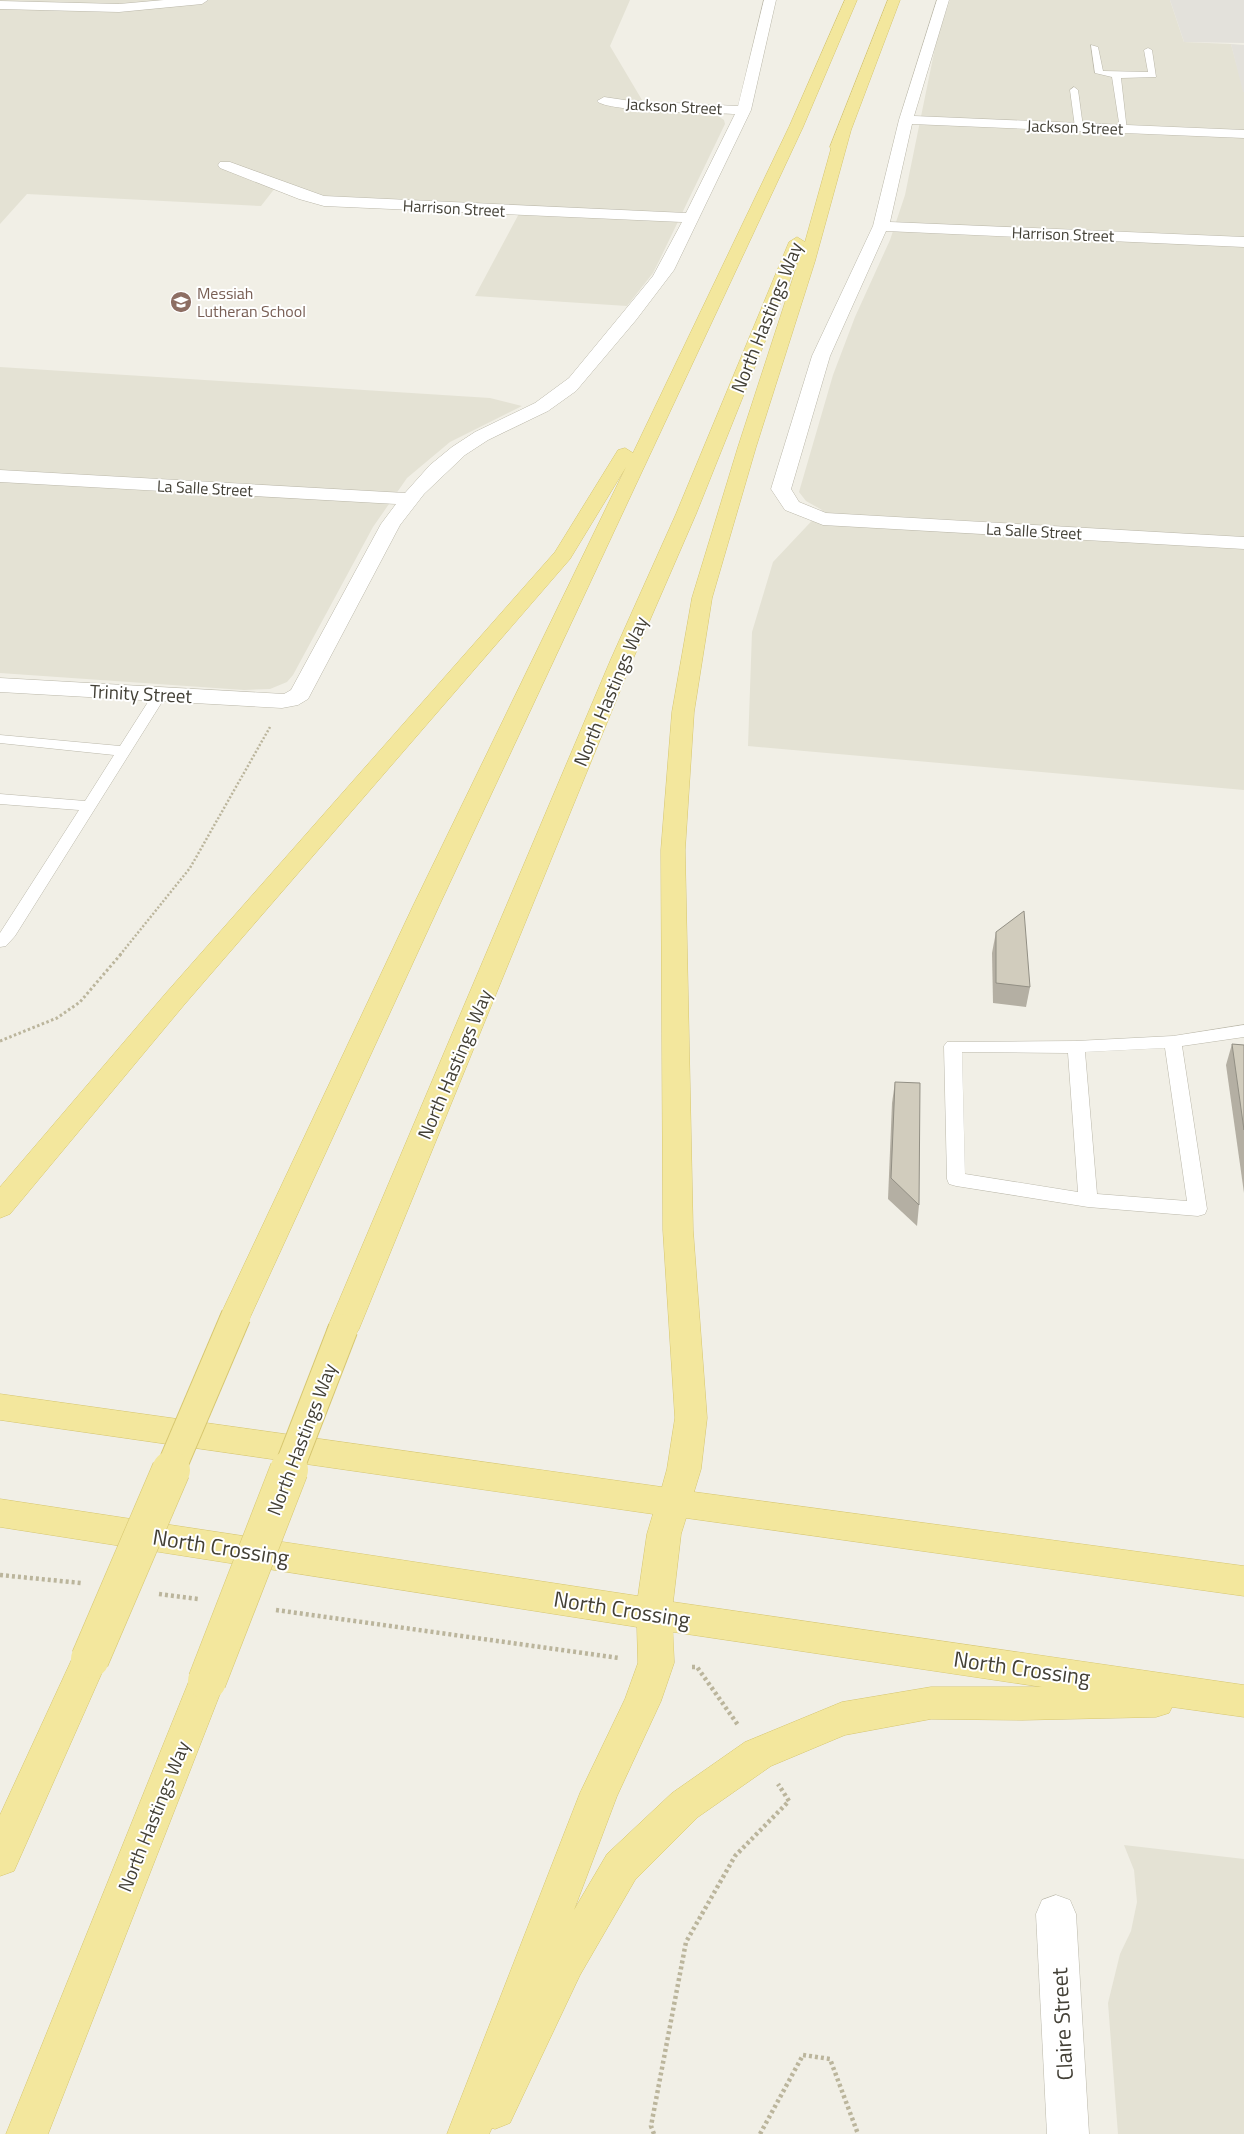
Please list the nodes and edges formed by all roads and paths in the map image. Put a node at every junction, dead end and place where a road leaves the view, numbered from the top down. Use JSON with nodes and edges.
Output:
{"nodes":[{"id":1,"x":197,"y":0,"type":"edge"},
{"id":2,"x":770,"y":0,"type":"edge"},
{"id":3,"x":851,"y":0,"type":"edge"},
{"id":4,"x":894,"y":0,"type":"edge"},
{"id":5,"x":943,"y":0,"type":"edge"},
{"id":6,"x":0,"y":5,"type":"edge"},
{"id":7,"x":1094,"y":48,"type":"dead end"},
{"id":8,"x":1148,"y":50,"type":"dead end"},
{"id":9,"x":1116,"y":75,"type":"junction"},
{"id":10,"x":1074,"y":90,"type":"dead end"},
{"id":11,"x":604,"y":101,"type":"dead end"},
{"id":12,"x":744,"y":110,"type":"junction"},
{"id":13,"x":906,"y":120,"type":"junction"},
{"id":14,"x":1079,"y":127,"type":"junction"},
{"id":15,"x":1124,"y":129,"type":"junction"},
{"id":16,"x":844,"y":130,"type":"junction"},
{"id":17,"x":1244,"y":134,"type":"edge"},
{"id":18,"x":225,"y":165,"type":"dead end"},
{"id":19,"x":690,"y":218,"type":"junction"},
{"id":20,"x":881,"y":226,"type":"junction"},
{"id":21,"x":1244,"y":242,"type":"edge"},
{"id":22,"x":719,"y":293,"type":"junction"},
{"id":23,"x":0,"y":476,"type":"edge"},
{"id":24,"x":409,"y":499,"type":"junction"},
{"id":25,"x":1244,"y":543,"type":"edge"},
{"id":26,"x":0,"y":685,"type":"edge"},
{"id":27,"x":160,"y":694,"type":"junction"},
{"id":28,"x":282,"y":701,"type":"junction"},
{"id":29,"x":0,"y":739,"type":"edge"},
{"id":30,"x":123,"y":751,"type":"junction"},
{"id":31,"x":0,"y":799,"type":"edge"},
{"id":32,"x":89,"y":806,"type":"junction"},
{"id":33,"x":0,"y":942,"type":"edge"},
{"id":34,"x":1244,"y":1031,"type":"edge"},
{"id":35,"x":0,"y":1041,"type":"edge"},
{"id":36,"x":1173,"y":1042,"type":"junction"},
{"id":37,"x":1076,"y":1047,"type":"junction"},
{"id":38,"x":5,"y":1199,"type":"edge"},
{"id":39,"x":1088,"y":1200,"type":"junction"},
{"id":40,"x":0,"y":1407,"type":"edge"},
{"id":41,"x":673,"y":1503,"type":"junction"},
{"id":42,"x":0,"y":1513,"type":"edge"},
{"id":43,"x":0,"y":1575,"type":"edge"},
{"id":44,"x":1244,"y":1581,"type":"edge"},
{"id":45,"x":85,"y":1584,"type":"dead end"},
{"id":46,"x":154,"y":1593,"type":"dead end"},
{"id":47,"x":203,"y":1600,"type":"dead end"},
{"id":48,"x":272,"y":1610,"type":"dead end"},
{"id":49,"x":654,"y":1614,"type":"junction"},
{"id":50,"x":656,"y":1663,"type":"junction"},
{"id":51,"x":1237,"y":1700,"type":"edge"},
{"id":52,"x":758,"y":1754,"type":"junction"},
{"id":53,"x":0,"y":1858,"type":"edge"},
{"id":54,"x":1056,"y":1914,"type":"dead end"},
{"id":55,"x":27,"y":2134,"type":"edge"},
{"id":56,"x":468,"y":2134,"type":"edge"},
{"id":57,"x":482,"y":2134,"type":"edge"},
{"id":58,"x":654,"y":2134,"type":"edge"},
{"id":59,"x":760,"y":2134,"type":"edge"},
{"id":60,"x":858,"y":2134,"type":"edge"},
{"id":61,"x":1068,"y":2134,"type":"edge"}],
"edges":[{"from":1,"to":6,"type":"street"},
{"from":2,"to":12,"type":"street"},
{"from":3,"to":22,"type":"main road"},
{"from":4,"to":16,"type":"main road","name":"North Hastings Way"},
{"from":5,"to":13,"type":"street","name":"La Salle Street"},
{"from":7,"to":9,"type":"lane"},
{"from":8,"to":9,"type":"lane"},
{"from":9,"to":15,"type":"lane"},
{"from":10,"to":14,"type":"lane"},
{"from":11,"to":12,"type":"street","name":"Jackson Street"},
{"from":12,"to":19,"type":"street"},
{"from":13,"to":14,"type":"street","name":"Jackson Street"},
{"from":13,"to":20,"type":"street","name":"La Salle Street"},
{"from":14,"to":15,"type":"street","name":"Jackson Street"},
{"from":15,"to":17,"type":"street","name":"Jackson Street"},
{"from":16,"to":41,"type":"main road"},
{"from":16,"to":55,"type":"main road","name":"North Hastings Way","bridge":true},
{"from":18,"to":19,"type":"street","name":"Harrison Street"},
{"from":19,"to":24,"type":"street"},
{"from":20,"to":21,"type":"street","name":"Harrison Street"},
{"from":20,"to":25,"type":"street","name":"La Salle Street"},
{"from":22,"to":38,"type":"main road"},
{"from":22,"to":53,"type":"main road","bridge":true},
{"from":23,"to":24,"type":"street","name":"La Salle Street"},
{"from":24,"to":28,"type":"street"},
{"from":26,"to":27,"type":"street","name":"Trinity Street"},
{"from":27,"to":28,"type":"street","name":"Trinity Street"},
{"from":27,"to":30,"type":"lane"},
{"from":28,"to":35,"type":"path"},
{"from":29,"to":30,"type":"lane"},
{"from":30,"to":32,"type":"lane"},
{"from":31,"to":32,"type":"lane"},
{"from":32,"to":33,"type":"lane"},
{"from":34,"to":36,"type":"lane"},
{"from":36,"to":37,"type":"lane"},
{"from":36,"to":39,"type":"lane"},
{"from":37,"to":39,"type":"lane"},
{"from":37,"to":39,"type":"lane"},
{"from":40,"to":41,"type":"main road"},
{"from":41,"to":44,"type":"main road"},
{"from":41,"to":49,"type":"main road"},
{"from":42,"to":49,"type":"main road","name":"North Crossing"},
{"from":43,"to":45,"type":"path"},
{"from":46,"to":47,"type":"path"},
{"from":48,"to":50,"type":"path"},
{"from":49,"to":50,"type":"main road"},
{"from":49,"to":51,"type":"main road","name":"North Crossing"},
{"from":50,"to":52,"type":"path"},
{"from":50,"to":56,"type":"main road"},
{"from":51,"to":52,"type":"main road"},
{"from":52,"to":57,"type":"main road"},
{"from":52,"to":58,"type":"path"},
{"from":54,"to":61,"type":"street","name":"Claire Street"},
{"from":59,"to":60,"type":"path"}]}
